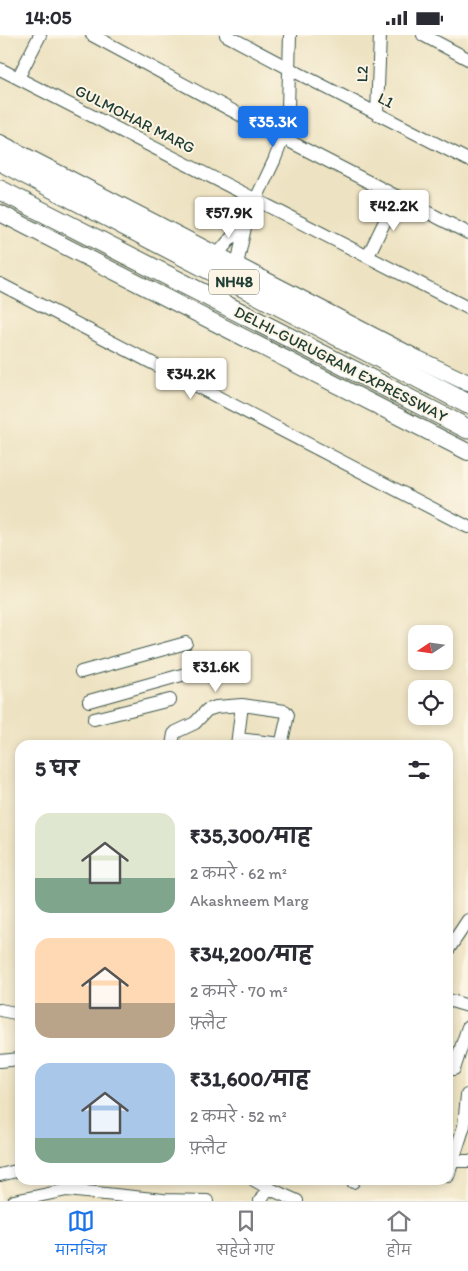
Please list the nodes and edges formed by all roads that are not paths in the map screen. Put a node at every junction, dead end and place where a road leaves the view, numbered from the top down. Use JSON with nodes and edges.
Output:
{"nodes":[{"id":1,"x":40,"y":35,"type":"edge"},
{"id":2,"x":92,"y":35,"type":"edge"},
{"id":3,"x":226,"y":35,"type":"edge"},
{"id":4,"x":290,"y":35,"type":"edge"},
{"id":5,"x":380,"y":35,"type":"edge"},
{"id":6,"x":423,"y":35,"type":"edge"},
{"id":7,"x":468,"y":59,"type":"edge"},
{"id":8,"x":0,"y":69,"type":"edge"},
{"id":9,"x":290,"y":69,"type":"junction"},
{"id":10,"x":18,"y":79,"type":"junction"},
{"id":11,"x":377,"y":114,"type":"junction"},
{"id":12,"x":283,"y":137,"type":"junction"},
{"id":13,"x":0,"y":143,"type":"edge"},
{"id":14,"x":468,"y":160,"type":"edge"},
{"id":15,"x":0,"y":161,"type":"edge"},
{"id":16,"x":0,"y":190,"type":"edge"},
{"id":17,"x":396,"y":196,"type":"junction"},
{"id":18,"x":256,"y":199,"type":"junction"},
{"id":19,"x":0,"y":213,"type":"edge"},
{"id":20,"x":247,"y":219,"type":"junction"},
{"id":21,"x":468,"y":233,"type":"edge"},
{"id":22,"x":217,"y":255,"type":"junction"},
{"id":23,"x":368,"y":256,"type":"junction"},
{"id":24,"x":237,"y":265,"type":"junction"},
{"id":25,"x":0,"y":284,"type":"edge"},
{"id":26,"x":468,"y":308,"type":"edge"},
{"id":27,"x":468,"y":383,"type":"edge"},
{"id":28,"x":468,"y":403,"type":"edge"},
{"id":29,"x":468,"y":429,"type":"edge"},
{"id":30,"x":468,"y":452,"type":"edge"},
{"id":31,"x":468,"y":527,"type":"edge"},
{"id":32,"x":186,"y":643,"type":"dead end"},
{"id":33,"x":81,"y":672,"type":"dead end"},
{"id":34,"x":189,"y":673,"type":"dead end"},
{"id":35,"x":170,"y":700,"type":"dead end"},
{"id":36,"x":89,"y":701,"type":"dead end"},
{"id":37,"x":242,"y":705,"type":"junction"},
{"id":38,"x":94,"y":719,"type":"dead end"},
{"id":39,"x":173,"y":740,"type":"edge"},
{"id":40,"x":238,"y":740,"type":"edge"},
{"id":41,"x":282,"y":740,"type":"edge"},
{"id":42,"x":468,"y":920,"type":"edge"},
{"id":43,"x":453,"y":942,"type":"edge"},
{"id":44,"x":453,"y":1002,"type":"edge"},
{"id":45,"x":468,"y":1007,"type":"edge"},
{"id":46,"x":0,"y":1011,"type":"edge"},
{"id":47,"x":15,"y":1013,"type":"edge"},
{"id":48,"x":468,"y":1027,"type":"edge"},
{"id":49,"x":15,"y":1060,"type":"edge"},
{"id":50,"x":0,"y":1061,"type":"edge"},
{"id":51,"x":454,"y":1069,"type":"dead end"},
{"id":52,"x":467,"y":1095,"type":"edge"},
{"id":53,"x":453,"y":1154,"type":"edge"},
{"id":54,"x":468,"y":1161,"type":"edge"},
{"id":55,"x":453,"y":1162,"type":"edge"},
{"id":56,"x":15,"y":1171,"type":"edge"},
{"id":57,"x":0,"y":1175,"type":"edge"},
{"id":58,"x":262,"y":1185,"type":"edge"},
{"id":59,"x":268,"y":1189,"type":"junction"},
{"id":60,"x":67,"y":1190,"type":"edge"},
{"id":61,"x":14,"y":1201,"type":"edge"},
{"id":62,"x":207,"y":1201,"type":"edge"},
{"id":63,"x":260,"y":1201,"type":"edge"},
{"id":64,"x":297,"y":1201,"type":"edge"}],
"edges":[{"from":1,"to":10,"type":"street"},
{"from":2,"to":12,"type":"street"},
{"from":3,"to":9,"type":"street","name":"L1"},
{"from":4,"to":9,"type":"street"},
{"from":5,"to":11,"type":"street","name":"L2"},
{"from":6,"to":7,"type":"street"},
{"from":8,"to":10,"type":"street","name":"GULMOHAR MARG"},
{"from":9,"to":11,"type":"street","name":"L1"},
{"from":9,"to":12,"type":"street"},
{"from":10,"to":18,"type":"street","name":"GULMOHAR MARG"},
{"from":11,"to":14,"type":"street","name":"L1"},
{"from":12,"to":17,"type":"street"},
{"from":12,"to":18,"type":"street"},
{"from":13,"to":22,"type":"main road"},
{"from":15,"to":28,"type":"highway","name":"DELHI-GURUGRAM EXPRESSWAY","number":"NH48"},
{"from":16,"to":29,"type":"highway","name":"DELHI-GURUGRAM EXPRESSWAY","number":"NH48"},
{"from":17,"to":21,"type":"street"},
{"from":17,"to":23,"type":"street"},
{"from":18,"to":20,"type":"street"},
{"from":18,"to":23,"type":"street","name":"GULMOHAR MARG"},
{"from":19,"to":30,"type":"main road"},
{"from":20,"to":22,"type":"street"},
{"from":20,"to":24,"type":"street"},
{"from":22,"to":24,"type":"main road"},
{"from":23,"to":26,"type":"street","name":"GULMOHAR MARG"},
{"from":24,"to":27,"type":"main road"},
{"from":25,"to":31,"type":"street"},
{"from":32,"to":33,"type":"street"},
{"from":34,"to":36,"type":"street"},
{"from":35,"to":38,"type":"street"},
{"from":37,"to":39,"type":"street"},
{"from":37,"to":40,"type":"street"},
{"from":37,"to":41,"type":"street"},
{"from":42,"to":43,"type":"street"},
{"from":44,"to":45,"type":"street"},
{"from":46,"to":47,"type":"street"},
{"from":48,"to":51,"type":"street"},
{"from":49,"to":50,"type":"street"},
{"from":52,"to":53,"type":"street"},
{"from":54,"to":55,"type":"street"},
{"from":56,"to":57,"type":"street"},
{"from":58,"to":59,"type":"street"},
{"from":59,"to":63,"type":"street"},
{"from":59,"to":64,"type":"street"},
{"from":60,"to":61,"type":"street"},
{"from":60,"to":62,"type":"street"}]}
